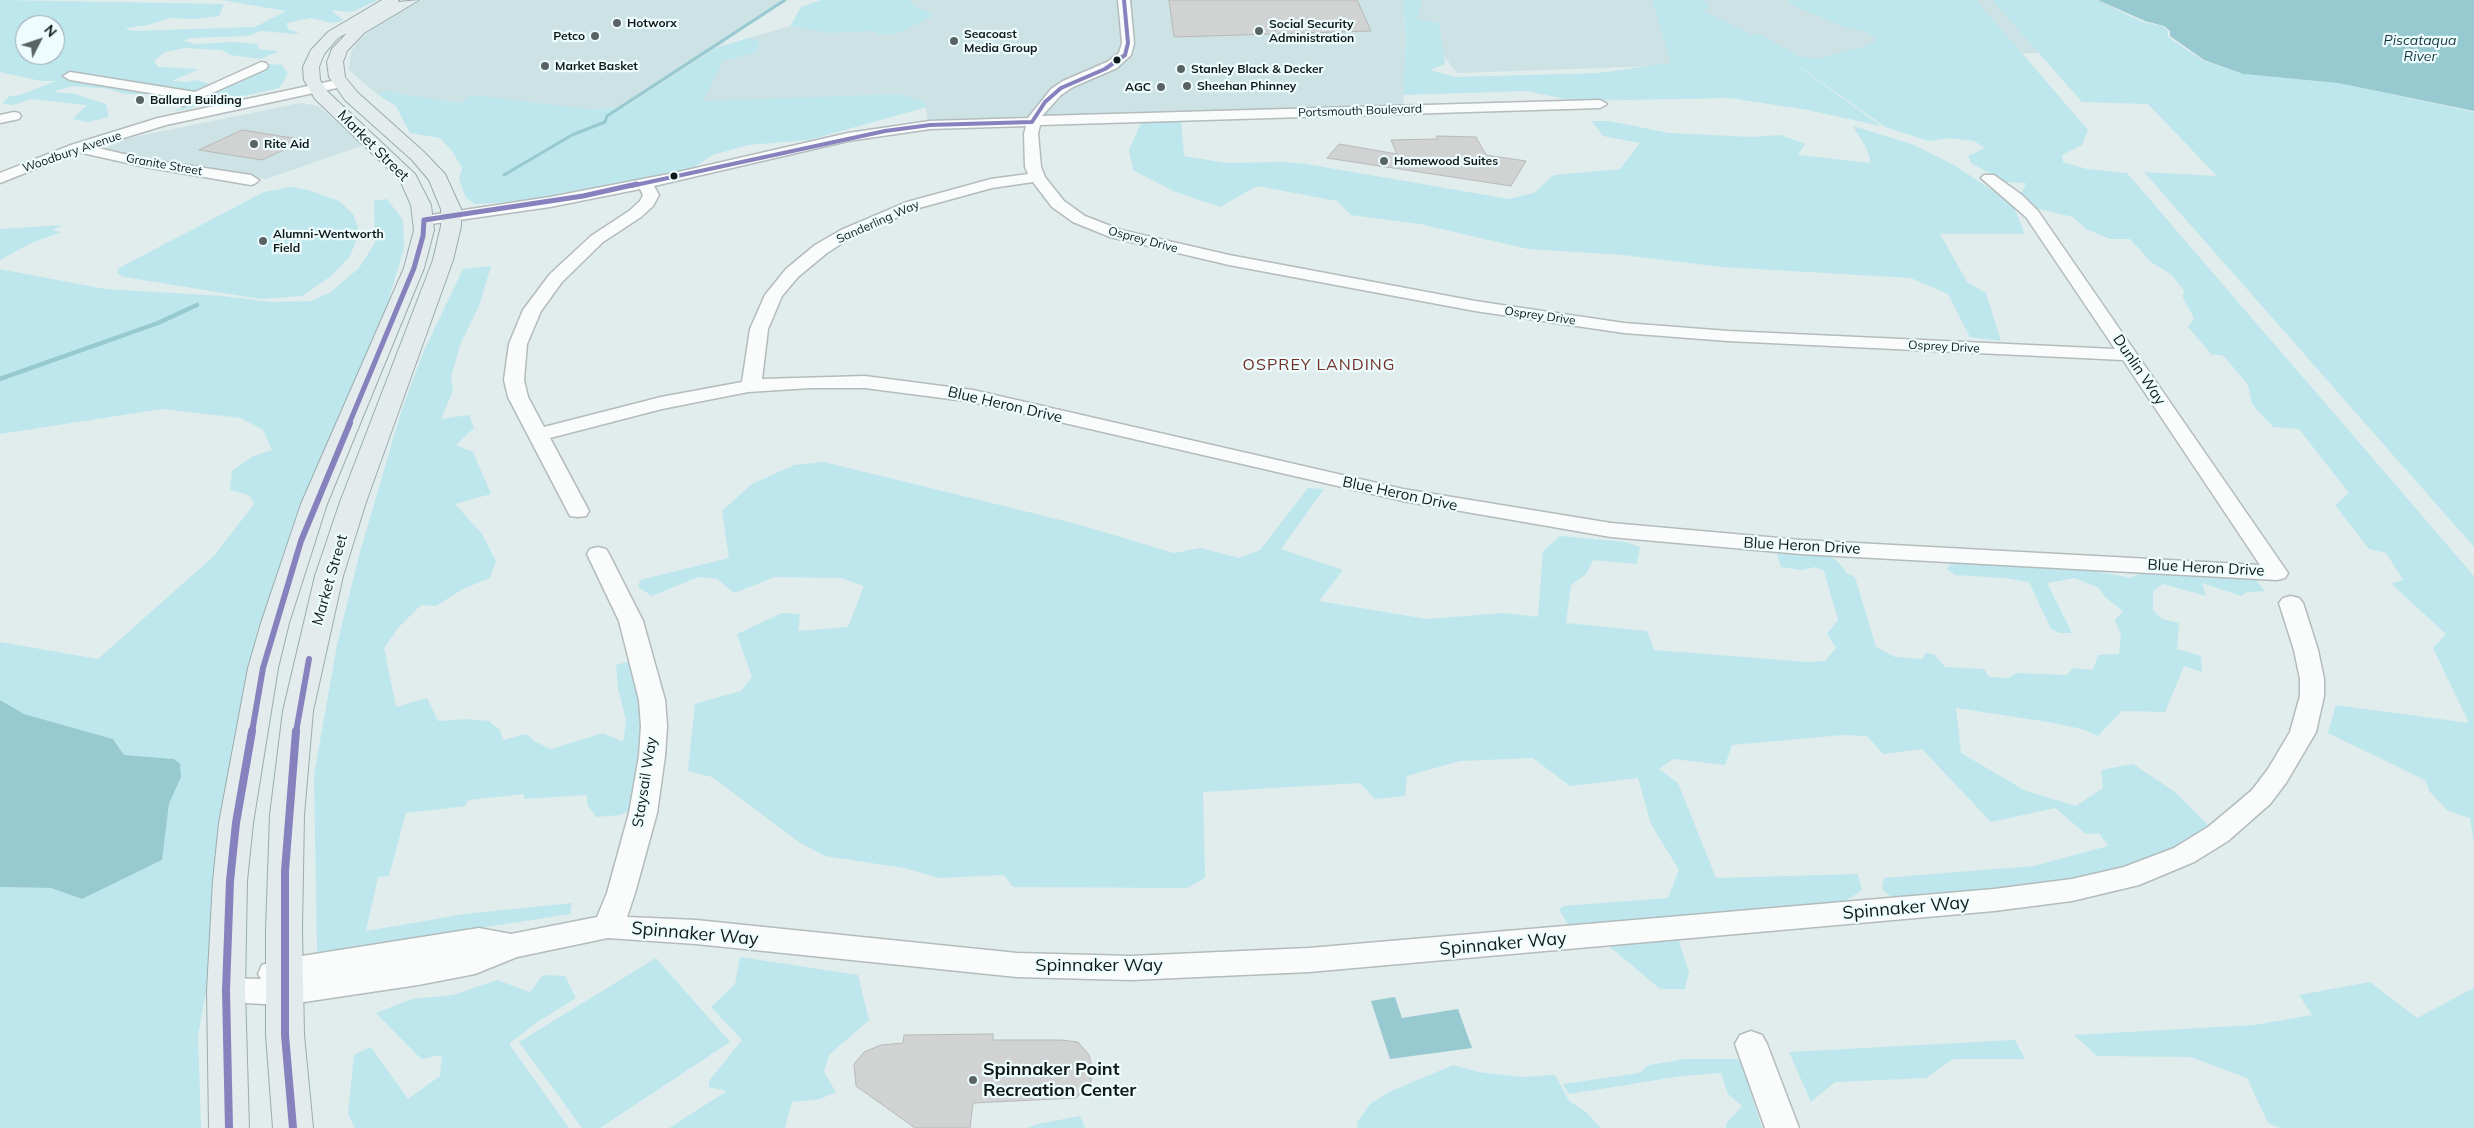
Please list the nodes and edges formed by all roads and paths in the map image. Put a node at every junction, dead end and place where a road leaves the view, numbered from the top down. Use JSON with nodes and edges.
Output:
{"nodes":[{"id":1,"x":392,"y":0,"type":"edge"},
{"id":2,"x":412,"y":0,"type":"edge"},
{"id":3,"x":1124,"y":0,"type":"edge"},
{"id":4,"x":261,"y":66,"type":"dead end"},
{"id":5,"x":70,"y":76,"type":"dead end"},
{"id":6,"x":344,"y":87,"type":"junction"},
{"id":7,"x":318,"y":92,"type":"junction"},
{"id":8,"x":197,"y":96,"type":"junction"},
{"id":9,"x":1600,"y":104,"type":"dead end"},
{"id":10,"x":163,"y":122,"type":"junction"},
{"id":11,"x":1032,"y":122,"type":"junction"},
{"id":12,"x":144,"y":128,"type":"junction"},
{"id":13,"x":76,"y":148,"type":"junction"},
{"id":14,"x":0,"y":163,"type":"edge"},
{"id":15,"x":24,"y":168,"type":"junction"},
{"id":16,"x":1037,"y":177,"type":"junction"},
{"id":17,"x":0,"y":178,"type":"edge"},
{"id":18,"x":1989,"y":178,"type":"dead end"},
{"id":19,"x":251,"y":180,"type":"dead end"},
{"id":20,"x":648,"y":188,"type":"junction"},
{"id":21,"x":438,"y":223,"type":"junction"},
{"id":22,"x":2128,"y":355,"type":"junction"},
{"id":23,"x":748,"y":386,"type":"junction"},
{"id":24,"x":537,"y":434,"type":"junction"},
{"id":25,"x":578,"y":511,"type":"dead end"},
{"id":26,"x":598,"y":554,"type":"dead end"},
{"id":27,"x":2277,"y":572,"type":"joint"},
{"id":28,"x":2291,"y":603,"type":"dead end"},
{"id":29,"x":608,"y":927,"type":"junction"},
{"id":30,"x":284,"y":982,"type":"junction"},
{"id":31,"x":226,"y":990,"type":"junction"},
{"id":32,"x":1751,"y":1044,"type":"dead end"},
{"id":33,"x":229,"y":1128,"type":"edge"},
{"id":34,"x":293,"y":1128,"type":"edge"},
{"id":35,"x":1782,"y":1128,"type":"edge"}],
"edges":[{"from":1,"to":7,"type":"main road"},
{"from":2,"to":6,"type":"main road"},
{"from":3,"to":11,"type":"street"},
{"from":4,"to":8,"type":"street"},
{"from":5,"to":8,"type":"street"},
{"from":6,"to":7,"type":"street","name":"Woodbury Avenue"},
{"from":6,"to":21,"type":"main road","name":"Market Street"},
{"from":7,"to":10,"type":"street","name":"Woodbury Avenue"},
{"from":7,"to":12,"type":"street","name":"Woodbury Avenue"},
{"from":7,"to":21,"type":"main road","name":"Market Street"},
{"from":8,"to":10,"type":"street"},
{"from":9,"to":11,"type":"street","name":"Portsmouth Boulevard"},
{"from":10,"to":12,"type":"street","name":"Woodbury Avenue"},
{"from":11,"to":16,"type":"street","name":"Osprey Drive"},
{"from":11,"to":20,"type":"street","name":"Portsmouth Boulevard"},
{"from":12,"to":13,"type":"street","name":"Woodbury Avenue"},
{"from":13,"to":15,"type":"street","name":"Woodbury Avenue"},
{"from":13,"to":19,"type":"street","name":"Granite Street"},
{"from":14,"to":15,"type":"street"},
{"from":15,"to":17,"type":"street","name":"Woodbury Avenue"},
{"from":16,"to":22,"type":"street","name":"Osprey Drive"},
{"from":16,"to":23,"type":"street","name":"Sanderling Way"},
{"from":18,"to":22,"type":"street","name":"Dunlin Way"},
{"from":20,"to":21,"type":"street","name":"Portsmouth Boulevard"},
{"from":20,"to":24,"type":"street"},
{"from":21,"to":30,"type":"main road","name":"Market Street"},
{"from":21,"to":31,"type":"main road","name":"Market Street"},
{"from":22,"to":27,"type":"street","name":"Dunlin Way"},
{"from":23,"to":24,"type":"street","name":"Blue Heron Drive"},
{"from":23,"to":27,"type":"street","name":"Blue Heron Drive"},
{"from":24,"to":25,"type":"street"},
{"from":26,"to":29,"type":"street","name":"Staysail Way"},
{"from":28,"to":29,"type":"street","name":"Spinnaker Way"},
{"from":29,"to":30,"type":"street","name":"Spinnaker Way"},
{"from":30,"to":31,"type":"street","name":"Spinnaker Way"},
{"from":30,"to":34,"type":"main road","name":"Market Street"},
{"from":31,"to":33,"type":"main road","name":"Market Street"},
{"from":32,"to":35,"type":"street"}]}
